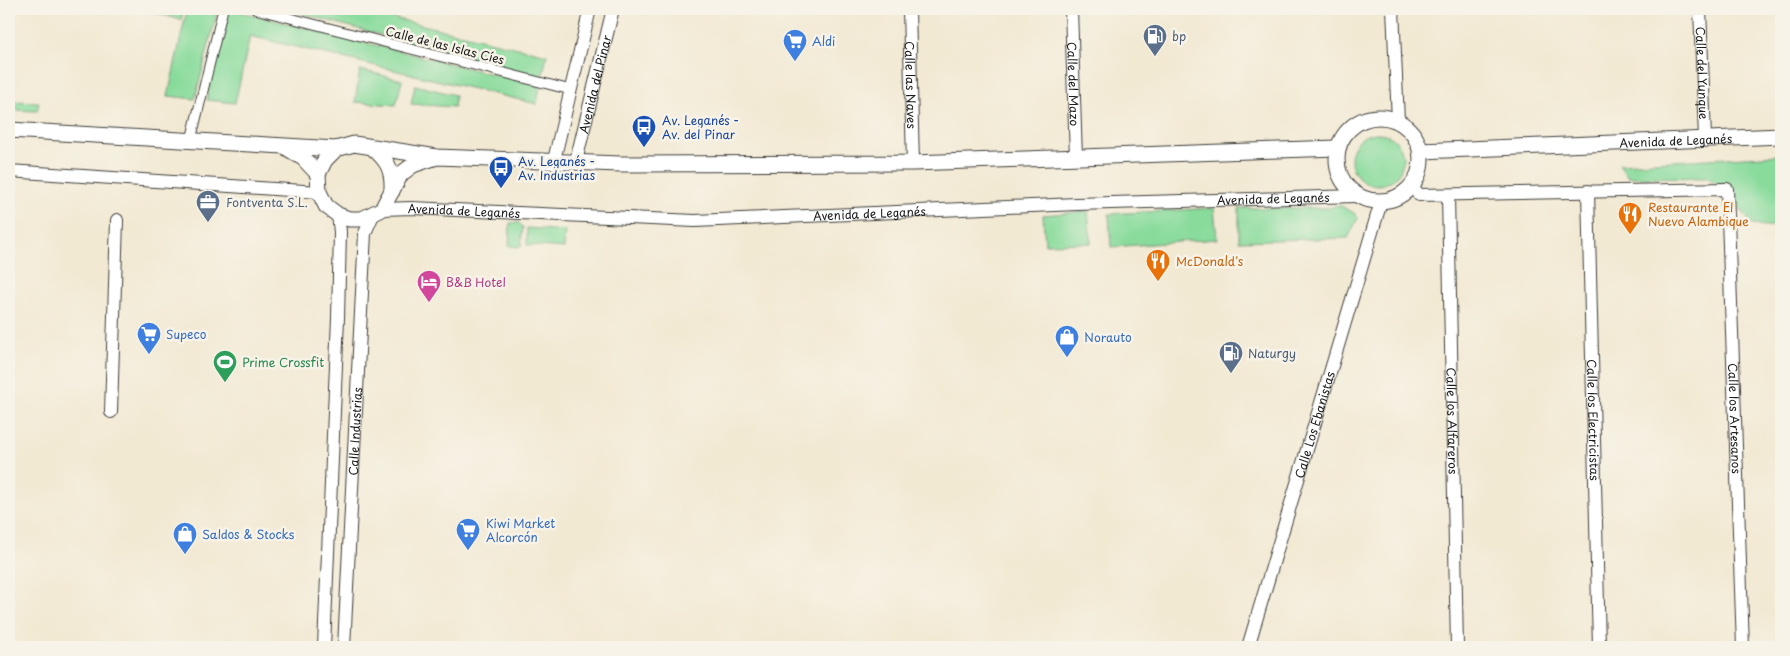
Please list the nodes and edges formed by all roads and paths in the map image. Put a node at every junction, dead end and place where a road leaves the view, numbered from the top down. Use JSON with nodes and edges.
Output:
{"nodes":[{"id":1,"x":223,"y":9,"type":"edge"},
{"id":2,"x":255,"y":9,"type":"edge"},
{"id":3,"x":590,"y":9,"type":"edge"},
{"id":4,"x":613,"y":9,"type":"edge"},
{"id":5,"x":909,"y":9,"type":"edge"},
{"id":6,"x":1071,"y":9,"type":"edge"},
{"id":7,"x":1393,"y":9,"type":"edge"},
{"id":8,"x":1700,"y":9,"type":"edge"},
{"id":9,"x":571,"y":90,"type":"junction"},
{"id":10,"x":1398,"y":121,"type":"junction"},
{"id":11,"x":9,"y":130,"type":"edge"},
{"id":12,"x":1781,"y":136,"type":"edge"},
{"id":13,"x":1705,"y":138,"type":"junction"},
{"id":14,"x":191,"y":140,"type":"junction"},
{"id":15,"x":285,"y":147,"type":"junction"},
{"id":16,"x":373,"y":148,"type":"junction"},
{"id":17,"x":1336,"y":148,"type":"junction"},
{"id":18,"x":336,"y":149,"type":"junction"},
{"id":19,"x":1421,"y":151,"type":"junction"},
{"id":20,"x":437,"y":157,"type":"junction"},
{"id":21,"x":1076,"y":158,"type":"junction"},
{"id":22,"x":554,"y":160,"type":"junction"},
{"id":23,"x":576,"y":161,"type":"junction"},
{"id":24,"x":913,"y":163,"type":"junction"},
{"id":25,"x":9,"y":171,"type":"edge"},
{"id":26,"x":318,"y":174,"type":"junction"},
{"id":27,"x":1412,"y":186,"type":"junction"},
{"id":28,"x":1588,"y":191,"type":"junction"},
{"id":29,"x":319,"y":192,"type":"junction"},
{"id":30,"x":392,"y":192,"type":"junction"},
{"id":31,"x":1448,"y":195,"type":"junction"},
{"id":32,"x":1356,"y":196,"type":"junction"},
{"id":33,"x":1381,"y":202,"type":"junction"},
{"id":34,"x":377,"y":212,"type":"junction"},
{"id":35,"x":338,"y":215,"type":"junction"},
{"id":36,"x":117,"y":220,"type":"dead end"},
{"id":37,"x":111,"y":412,"type":"dead end"},
{"id":38,"x":324,"y":647,"type":"edge"},
{"id":39,"x":344,"y":647,"type":"edge"},
{"id":40,"x":1248,"y":647,"type":"edge"},
{"id":41,"x":1457,"y":647,"type":"edge"},
{"id":42,"x":1598,"y":647,"type":"edge"},
{"id":43,"x":1743,"y":647,"type":"edge"}],
"edges":[{"from":1,"to":14,"type":"street"},
{"from":2,"to":9,"type":"street","name":"Calle de las Islas Cíes"},
{"from":3,"to":9,"type":"street","name":"Avenida del Pinar"},
{"from":4,"to":23,"type":"street","name":"Avenida del Pinar"},
{"from":5,"to":24,"type":"street","name":"Calle las Naves"},
{"from":6,"to":21,"type":"street","name":"Calle del Mazo"},
{"from":7,"to":10,"type":"street"},
{"from":8,"to":13,"type":"street","name":"Calle del Yunque"},
{"from":9,"to":22,"type":"street","name":"Avenida del Pinar"},
{"from":10,"to":17,"type":"street"},
{"from":10,"to":19,"type":"street"},
{"from":11,"to":14,"type":"street"},
{"from":12,"to":13,"type":"street","name":"Avenida de Leganés"},
{"from":13,"to":19,"type":"street","name":"Avenida de Leganés"},
{"from":14,"to":15,"type":"street"},
{"from":15,"to":18,"type":"street"},
{"from":15,"to":26,"type":"street"},
{"from":16,"to":18,"type":"street"},
{"from":16,"to":20,"type":"street","name":"Avenida de Leganés"},
{"from":16,"to":30,"type":"street"},
{"from":17,"to":21,"type":"street","name":"Avenida de Leganés"},
{"from":17,"to":32,"type":"street"},
{"from":18,"to":26,"type":"street"},
{"from":19,"to":27,"type":"street"},
{"from":20,"to":22,"type":"street","name":"Avenida de Leganés"},
{"from":20,"to":30,"type":"street","name":"Avenida de Leganés"},
{"from":21,"to":24,"type":"street","name":"Avenida de Leganés"},
{"from":22,"to":23,"type":"street","name":"Avenida de Leganés"},
{"from":23,"to":24,"type":"street","name":"Avenida de Leganés"},
{"from":25,"to":29,"type":"street"},
{"from":26,"to":29,"type":"street"},
{"from":27,"to":31,"type":"street"},
{"from":27,"to":33,"type":"street"},
{"from":28,"to":31,"type":"street"},
{"from":28,"to":42,"type":"street","name":"Calle los Electricistas"},
{"from":28,"to":43,"type":"street","name":"Calle los Artesanos"},
{"from":29,"to":35,"type":"street"},
{"from":30,"to":34,"type":"street"},
{"from":31,"to":41,"type":"street","name":"Calle los Alfareros"},
{"from":32,"to":33,"type":"street"},
{"from":32,"to":34,"type":"street","name":"Avenida de Leganés"},
{"from":33,"to":40,"type":"street","name":"Calle Los Ebanistas"},
{"from":34,"to":35,"type":"street"},
{"from":34,"to":39,"type":"street","name":"Calle Industrias"},
{"from":35,"to":38,"type":"street","name":"Calle Industrias"},
{"from":36,"to":37,"type":"street"}]}
